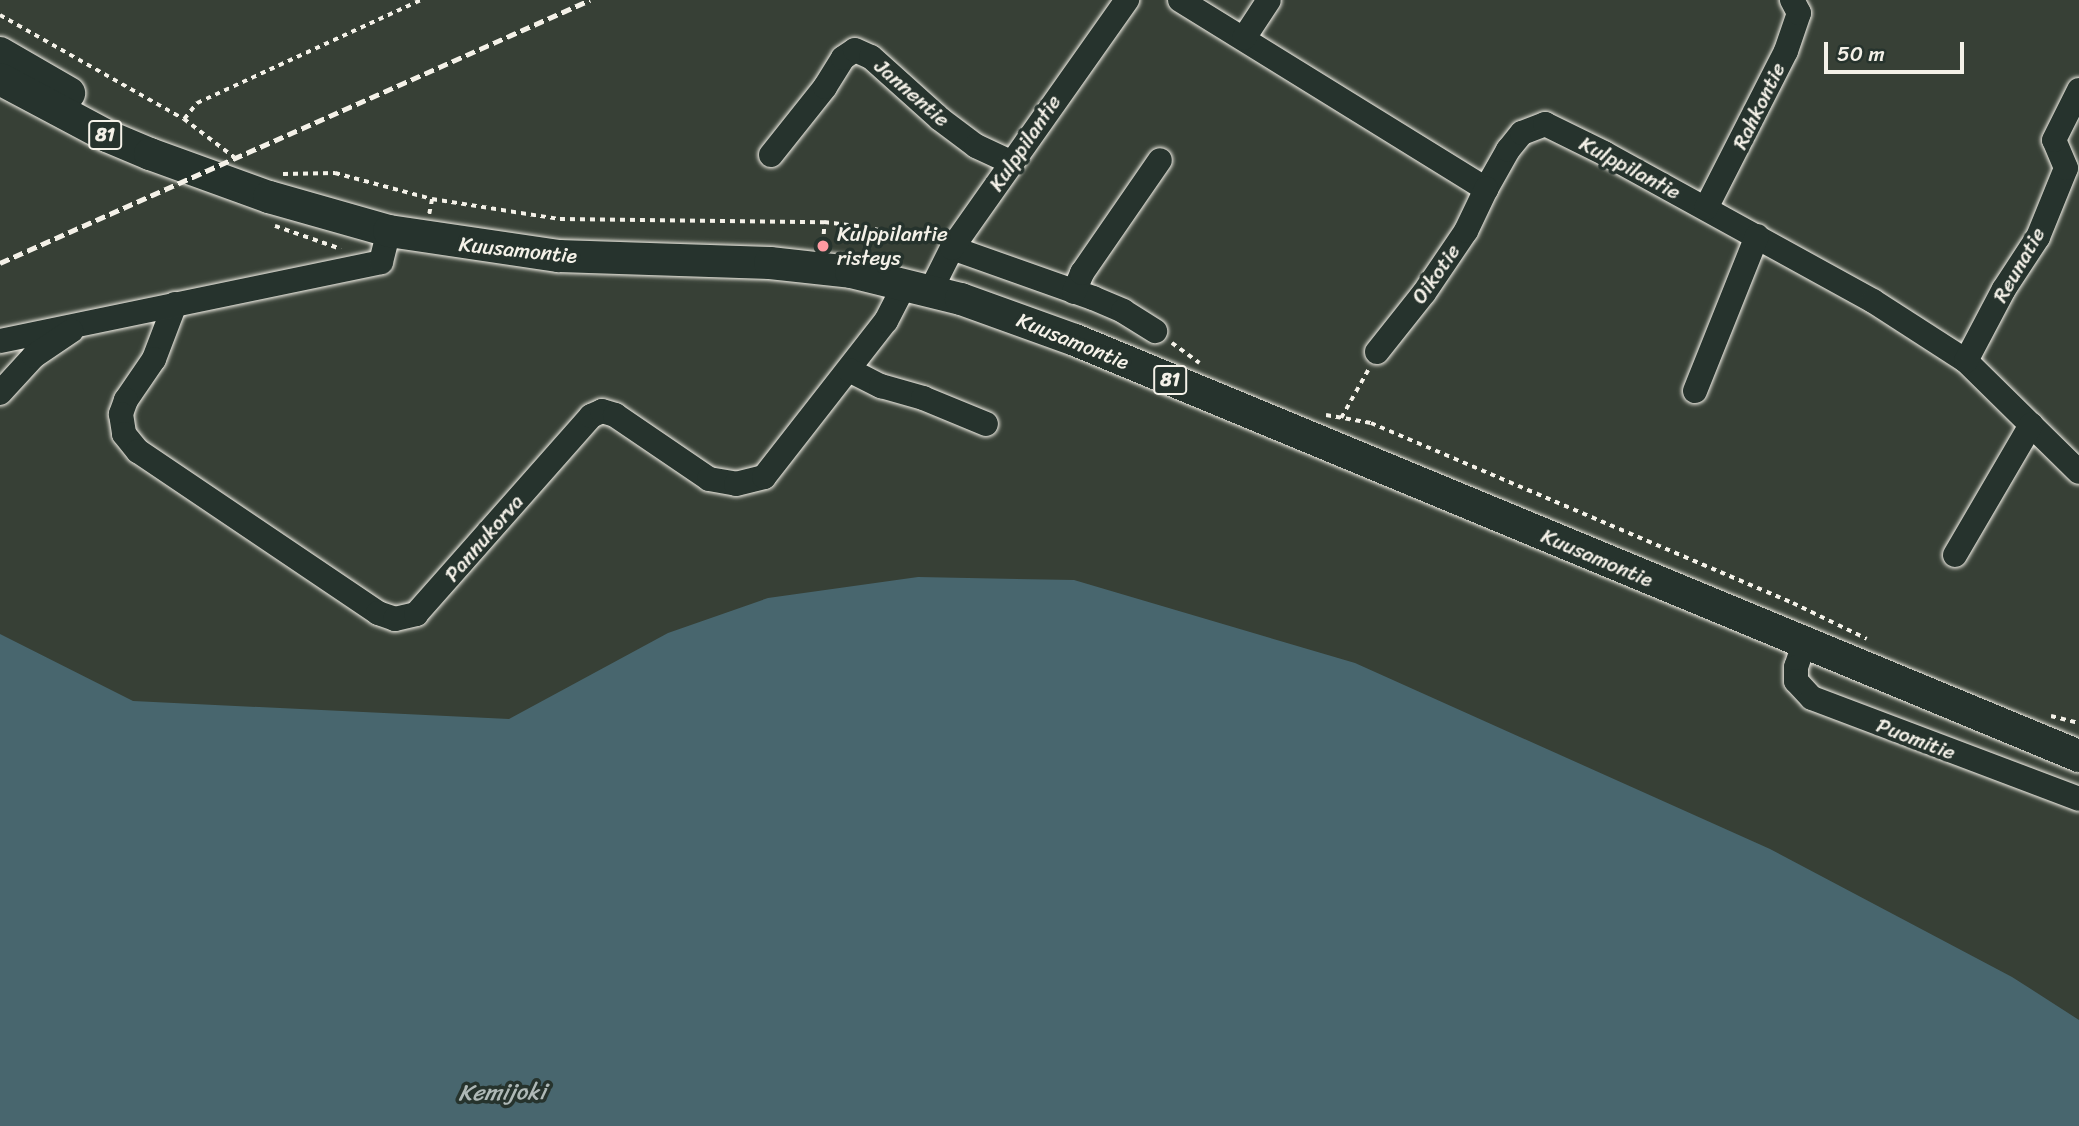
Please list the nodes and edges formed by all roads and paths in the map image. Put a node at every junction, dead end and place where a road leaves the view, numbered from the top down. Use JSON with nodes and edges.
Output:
{"nodes":[{"id":1,"x":421,"y":0,"type":"edge"},
{"id":2,"x":1127,"y":0,"type":"edge"},
{"id":3,"x":1180,"y":0,"type":"edge"},
{"id":4,"x":1269,"y":0,"type":"edge"},
{"id":5,"x":1792,"y":0,"type":"edge"},
{"id":6,"x":0,"y":15,"type":"edge"},
{"id":7,"x":1244,"y":38,"type":"junction"},
{"id":8,"x":0,"y":53,"type":"edge"},
{"id":9,"x":0,"y":79,"type":"edge"},
{"id":10,"x":2079,"y":90,"type":"edge"},
{"id":11,"x":184,"y":119,"type":"junction"},
{"id":12,"x":771,"y":155,"type":"dead end"},
{"id":13,"x":1160,"y":160,"type":"dead end"},
{"id":14,"x":1012,"y":163,"type":"junction"},
{"id":15,"x":2072,"y":165,"type":"edge"},
{"id":16,"x":229,"y":169,"type":"junction"},
{"id":17,"x":275,"y":175,"type":"dead end"},
{"id":18,"x":1486,"y":189,"type":"junction"},
{"id":19,"x":1706,"y":208,"type":"junction"},
{"id":20,"x":824,"y":222,"type":"junction"},
{"id":21,"x":389,"y":231,"type":"junction"},
{"id":22,"x":1757,"y":236,"type":"junction"},
{"id":23,"x":823,"y":246,"type":"dead end"},
{"id":24,"x":952,"y":248,"type":"junction"},
{"id":25,"x":918,"y":287,"type":"junction"},
{"id":26,"x":1074,"y":292,"type":"junction"},
{"id":27,"x":175,"y":304,"type":"junction"},
{"id":28,"x":77,"y":327,"type":"junction"},
{"id":29,"x":1155,"y":331,"type":"joint"},
{"id":30,"x":0,"y":341,"type":"edge"},
{"id":31,"x":1377,"y":352,"type":"joint"},
{"id":32,"x":1966,"y":362,"type":"junction"},
{"id":33,"x":849,"y":370,"type":"junction"},
{"id":34,"x":1211,"y":371,"type":"dead end"},
{"id":35,"x":1695,"y":391,"type":"dead end"},
{"id":36,"x":0,"y":393,"type":"edge"},
{"id":37,"x":1320,"y":414,"type":"dead end"},
{"id":38,"x":1341,"y":419,"type":"junction"},
{"id":39,"x":986,"y":424,"type":"dead end"},
{"id":40,"x":2031,"y":425,"type":"junction"},
{"id":41,"x":2079,"y":471,"type":"edge"},
{"id":42,"x":1955,"y":555,"type":"dead end"},
{"id":43,"x":1871,"y":642,"type":"dead end"},
{"id":44,"x":1804,"y":644,"type":"junction"},
{"id":45,"x":2049,"y":715,"type":"dead end"},
{"id":46,"x":2079,"y":723,"type":"edge"},
{"id":47,"x":2079,"y":756,"type":"edge"},
{"id":48,"x":2079,"y":799,"type":"edge"}],
"edges":[{"from":1,"to":11,"type":"path"},
{"from":2,"to":14,"type":"street","name":"Kulppilantie"},
{"from":3,"to":7,"type":"street"},
{"from":4,"to":7,"type":"street"},
{"from":5,"to":19,"type":"street","name":"Rahkontie"},
{"from":6,"to":11,"type":"path"},
{"from":7,"to":18,"type":"street"},
{"from":8,"to":16,"type":"main road","name":"Kuusamontie","number":"81"},
{"from":9,"to":16,"type":"main road","name":"Kuusamontie","number":"81"},
{"from":10,"to":15,"type":"street","name":"Reunatie"},
{"from":11,"to":16,"type":"path"},
{"from":12,"to":14,"type":"street","name":"Jannentie"},
{"from":13,"to":26,"type":"street"},
{"from":14,"to":24,"type":"street","name":"Kulppilantie"},
{"from":15,"to":32,"type":"street","name":"Reunatie"},
{"from":16,"to":21,"type":"main road","name":"Kuusamontie","number":"81"},
{"from":17,"to":20,"type":"path"},
{"from":18,"to":19,"type":"street","name":"Kulppilantie"},
{"from":18,"to":31,"type":"street","name":"Oikotie"},
{"from":19,"to":22,"type":"street","name":"Kulppilantie"},
{"from":20,"to":23,"type":"path"},
{"from":20,"to":24,"type":"path"},
{"from":21,"to":25,"type":"main road","name":"Kuusamontie","number":"81"},
{"from":21,"to":27,"type":"street"},
{"from":22,"to":32,"type":"street","name":"Kulppilantie"},
{"from":22,"to":35,"type":"street"},
{"from":24,"to":25,"type":"street","name":"Kulppilantie"},
{"from":24,"to":26,"type":"street"},
{"from":25,"to":33,"type":"street","name":"Pannukorva"},
{"from":25,"to":44,"type":"main road","name":"Kuusamontie","number":"81"},
{"from":26,"to":29,"type":"street"},
{"from":27,"to":28,"type":"street"},
{"from":27,"to":33,"type":"street","name":"Pannukorva"},
{"from":28,"to":30,"type":"street"},
{"from":28,"to":36,"type":"street"},
{"from":29,"to":34,"type":"path"},
{"from":31,"to":38,"type":"path"},
{"from":32,"to":40,"type":"street","name":"Kulppilantie"},
{"from":33,"to":39,"type":"street"},
{"from":37,"to":38,"type":"path"},
{"from":38,"to":43,"type":"path"},
{"from":40,"to":41,"type":"street","name":"Kulppilantie"},
{"from":40,"to":42,"type":"street"},
{"from":44,"to":47,"type":"main road","name":"Kuusamontie","number":"81"},
{"from":44,"to":48,"type":"street","name":"Puomitie"},
{"from":45,"to":46,"type":"path"}]}
